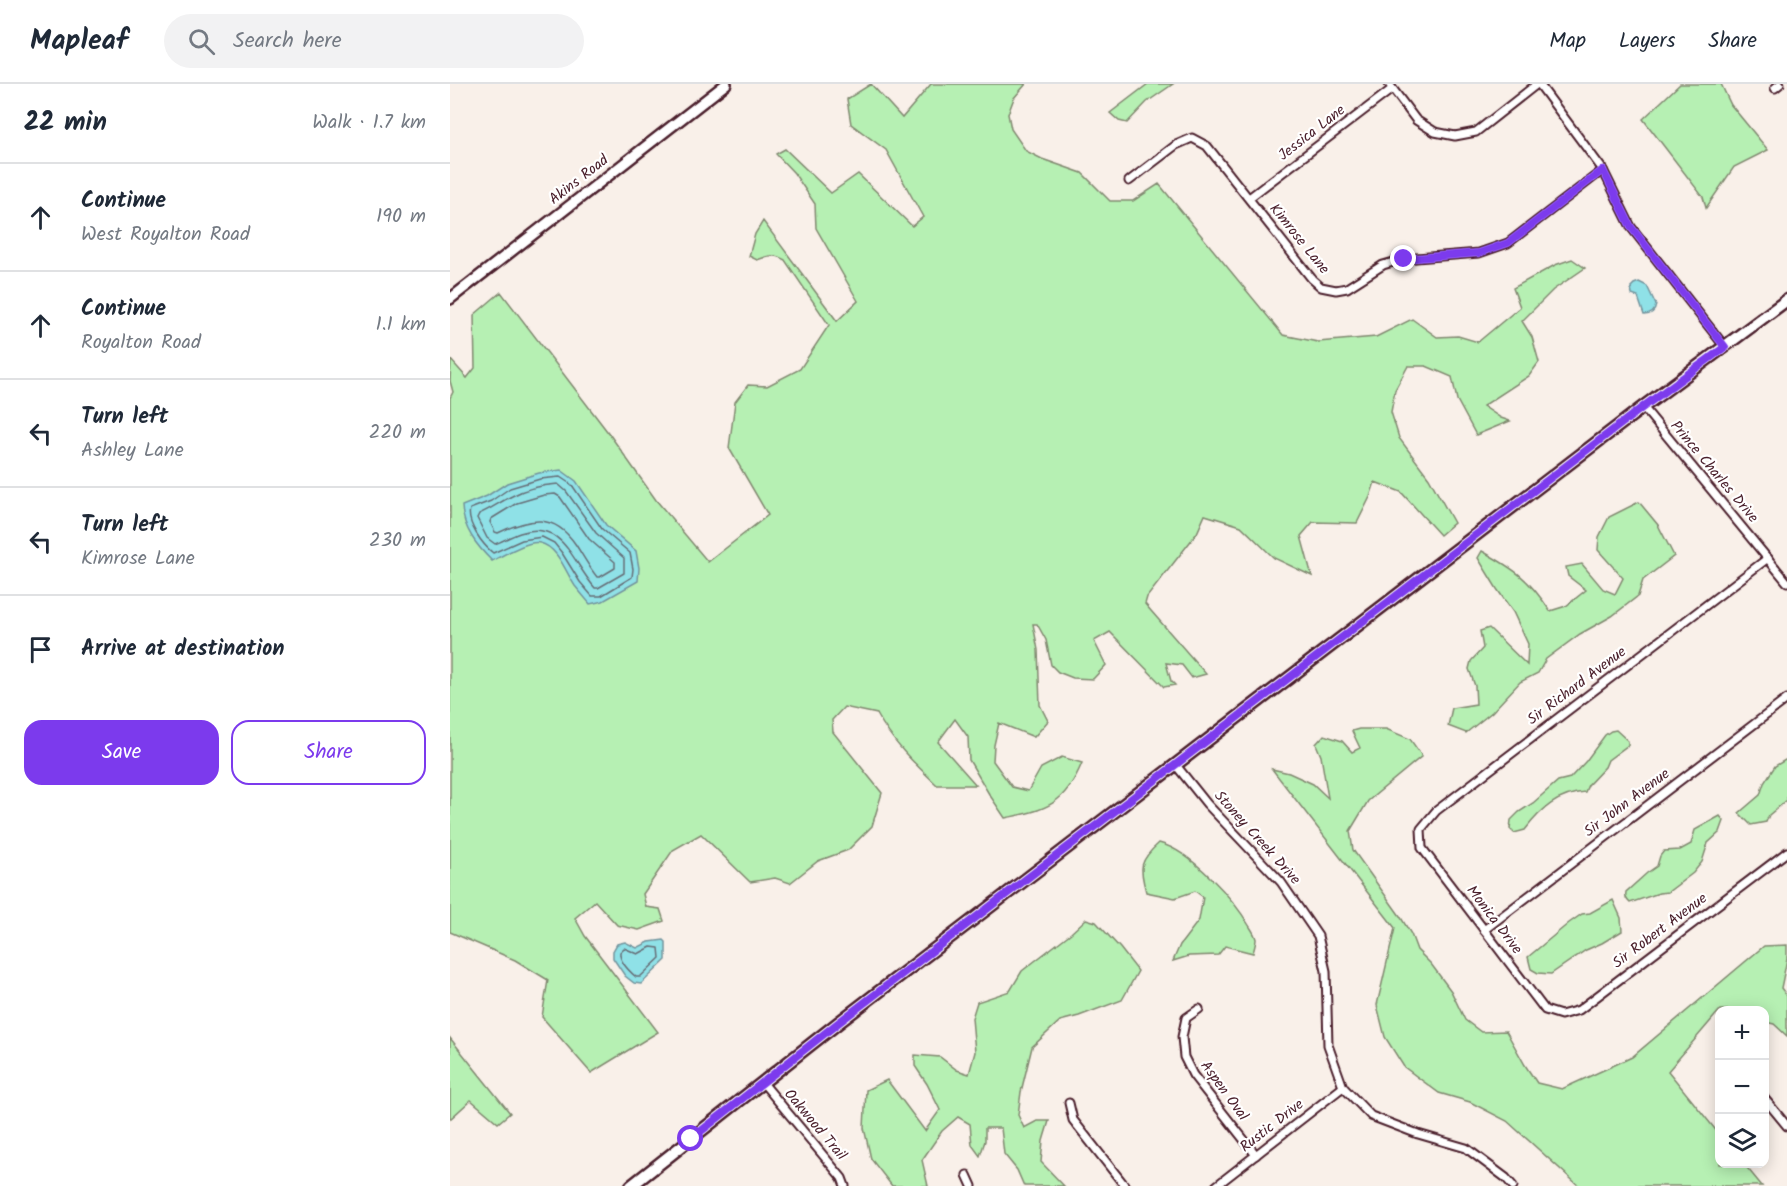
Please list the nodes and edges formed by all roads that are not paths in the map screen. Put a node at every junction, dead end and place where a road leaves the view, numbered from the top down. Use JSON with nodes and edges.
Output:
{"nodes":[{"id":1,"x":726,"y":84,"type":"edge"},
{"id":2,"x":1538,"y":84,"type":"edge"},
{"id":3,"x":1390,"y":86,"type":"edge"},
{"id":4,"x":1603,"y":170,"type":"junction"},
{"id":5,"x":1130,"y":181,"type":"dead end"},
{"id":6,"x":1249,"y":198,"type":"junction"},
{"id":7,"x":450,"y":299,"type":"edge"},
{"id":8,"x":1787,"y":300,"type":"edge"},
{"id":9,"x":1725,"y":347,"type":"junction"},
{"id":10,"x":1643,"y":407,"type":"junction"},
{"id":11,"x":1768,"y":558,"type":"junction"},
{"id":12,"x":1787,"y":582,"type":"edge"},
{"id":13,"x":1787,"y":699,"type":"edge"},
{"id":14,"x":1175,"y":764,"type":"junction"},
{"id":15,"x":1422,"y":848,"type":"joint"},
{"id":16,"x":1787,"y":852,"type":"edge"},
{"id":17,"x":1484,"y":930,"type":"junction"},
{"id":18,"x":1199,"y":1009,"type":"dead end"},
{"id":19,"x":1545,"y":1010,"type":"joint"},
{"id":20,"x":763,"y":1083,"type":"junction"},
{"id":21,"x":1343,"y":1088,"type":"junction"},
{"id":22,"x":1069,"y":1103,"type":"dead end"},
{"id":23,"x":1769,"y":1104,"type":"edge"},
{"id":24,"x":1787,"y":1126,"type":"edge"},
{"id":25,"x":1256,"y":1155,"type":"junction"},
{"id":26,"x":967,"y":1175,"type":"dead end"},
{"id":27,"x":631,"y":1186,"type":"edge"},
{"id":28,"x":845,"y":1186,"type":"edge"},
{"id":29,"x":972,"y":1186,"type":"edge"},
{"id":30,"x":1125,"y":1186,"type":"edge"},
{"id":31,"x":1216,"y":1186,"type":"edge"},
{"id":32,"x":1513,"y":1186,"type":"edge"}],
"edges":[{"from":1,"to":7,"type":"street","name":"Akins Road"},
{"from":2,"to":3,"type":"street"},
{"from":2,"to":4,"type":"street"},
{"from":3,"to":6,"type":"street","name":"Jessica Lane"},
{"from":4,"to":6,"type":"street","name":"Kimrose Lane"},
{"from":4,"to":9,"type":"street"},
{"from":5,"to":6,"type":"street","name":"Kimrose Lane"},
{"from":8,"to":9,"type":"main road"},
{"from":9,"to":10,"type":"main road"},
{"from":10,"to":11,"type":"street","name":"Prince Charles Drive"},
{"from":10,"to":14,"type":"main road"},
{"from":11,"to":12,"type":"street","name":"Prince Charles Drive"},
{"from":11,"to":15,"type":"street","name":"Sir Richard Avenue"},
{"from":13,"to":17,"type":"street","name":"Sir John Avenue"},
{"from":14,"to":20,"type":"main road"},
{"from":14,"to":21,"type":"street","name":"Stoney Creek Drive"},
{"from":15,"to":17,"type":"street","name":"Monica Drive"},
{"from":16,"to":19,"type":"street","name":"Sir Robert Avenue"},
{"from":17,"to":19,"type":"street","name":"Monica Drive"},
{"from":18,"to":25,"type":"street","name":"Aspen Oval"},
{"from":20,"to":27,"type":"main road"},
{"from":20,"to":28,"type":"street","name":"Oakwood Trail"},
{"from":21,"to":25,"type":"street","name":"Rustic Drive"},
{"from":21,"to":32,"type":"street","name":"Stoney Creek Drive"},
{"from":22,"to":30,"type":"street"},
{"from":23,"to":24,"type":"street"},
{"from":25,"to":31,"type":"street","name":"Rustic Drive"},
{"from":26,"to":29,"type":"street"}]}
